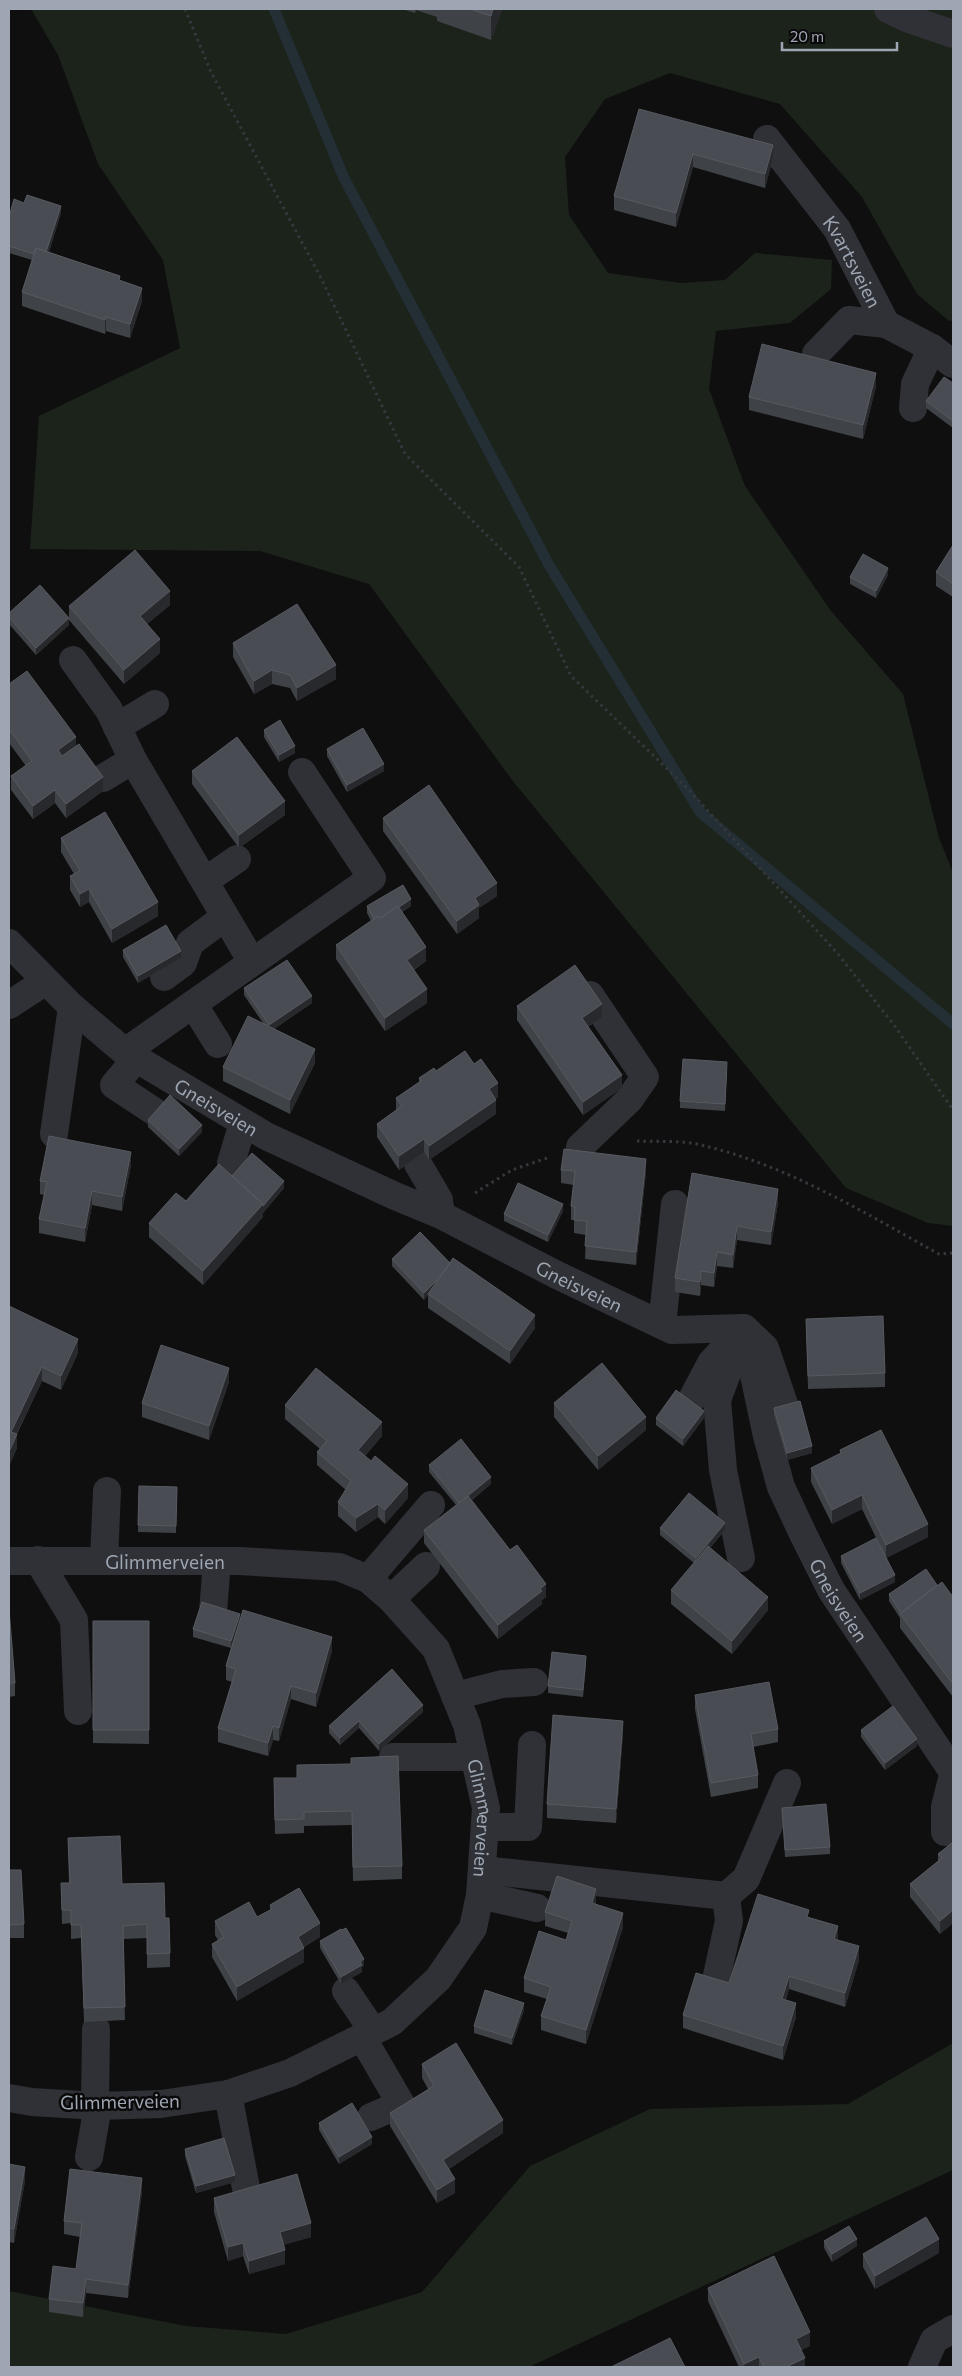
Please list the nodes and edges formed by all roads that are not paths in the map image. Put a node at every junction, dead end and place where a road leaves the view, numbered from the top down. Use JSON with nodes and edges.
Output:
{"nodes":[{"id":1,"x":888,"y":9,"type":"edge"},
{"id":2,"x":953,"y":34,"type":"edge"},
{"id":3,"x":767,"y":139,"type":"dead end"},
{"id":4,"x":886,"y":324,"type":"junction"},
{"id":5,"x":932,"y":348,"type":"junction"},
{"id":6,"x":816,"y":354,"type":"dead end"},
{"id":7,"x":953,"y":364,"type":"edge"},
{"id":8,"x":913,"y":408,"type":"dead end"},
{"id":9,"x":73,"y":660,"type":"dead end"},
{"id":10,"x":154,"y":704,"type":"dead end"},
{"id":11,"x":117,"y":727,"type":"junction"},
{"id":12,"x":133,"y":760,"type":"junction"},
{"id":13,"x":302,"y":772,"type":"dead end"},
{"id":14,"x":103,"y":778,"type":"edge"},
{"id":15,"x":237,"y":859,"type":"dead end"},
{"id":16,"x":205,"y":881,"type":"junction"},
{"id":17,"x":225,"y":917,"type":"junction"},
{"id":18,"x":9,"y":943,"type":"edge"},
{"id":19,"x":252,"y":962,"type":"junction"},
{"id":20,"x":164,"y":977,"type":"dead end"},
{"id":21,"x":46,"y":981,"type":"junction"},
{"id":22,"x":590,"y":995,"type":"edge"},
{"id":23,"x":193,"y":1004,"type":"junction"},
{"id":24,"x":9,"y":1006,"type":"edge"},
{"id":25,"x":72,"y":1007,"type":"junction"},
{"id":26,"x":218,"y":1044,"type":"dead end"},
{"id":27,"x":131,"y":1055,"type":"junction"},
{"id":28,"x":155,"y":1112,"type":"edge"},
{"id":29,"x":243,"y":1123,"type":"junction"},
{"id":30,"x":54,"y":1134,"type":"dead end"},
{"id":31,"x":580,"y":1147,"type":"dead end"},
{"id":32,"x":231,"y":1163,"type":"dead end"},
{"id":33,"x":418,"y":1164,"type":"dead end"},
{"id":34,"x":675,"y":1204,"type":"dead end"},
{"id":35,"x":441,"y":1215,"type":"junction"},
{"id":36,"x":662,"y":1325,"type":"junction"},
{"id":37,"x":744,"y":1328,"type":"junction"},
{"id":38,"x":692,"y":1399,"type":"edge"},
{"id":39,"x":784,"y":1404,"type":"edge"},
{"id":40,"x":108,"y":1491,"type":"dead end"},
{"id":41,"x":431,"y":1505,"type":"dead end"},
{"id":42,"x":741,"y":1558,"type":"dead end"},
{"id":43,"x":38,"y":1560,"type":"junction"},
{"id":44,"x":104,"y":1560,"type":"junction"},
{"id":45,"x":9,"y":1561,"type":"edge"},
{"id":46,"x":217,"y":1561,"type":"junction"},
{"id":47,"x":426,"y":1566,"type":"dead end"},
{"id":48,"x":368,"y":1578,"type":"junction"},
{"id":49,"x":391,"y":1599,"type":"junction"},
{"id":50,"x":213,"y":1612,"type":"edge"},
{"id":51,"x":534,"y":1682,"type":"dead end"},
{"id":52,"x":455,"y":1696,"type":"junction"},
{"id":53,"x":78,"y":1711,"type":"dead end"},
{"id":54,"x":532,"y":1745,"type":"dead end"},
{"id":55,"x":474,"y":1756,"type":"junction"},
{"id":56,"x":394,"y":1757,"type":"edge"},
{"id":57,"x":953,"y":1773,"type":"edge"},
{"id":58,"x":787,"y":1783,"type":"dead end"},
{"id":59,"x":485,"y":1827,"type":"junction"},
{"id":60,"x":945,"y":1832,"type":"dead end"},
{"id":61,"x":481,"y":1883,"type":"junction"},
{"id":62,"x":726,"y":1896,"type":"junction"},
{"id":63,"x":538,"y":1908,"type":"dead end"},
{"id":64,"x":716,"y":1980,"type":"edge"},
{"id":65,"x":346,"y":1991,"type":"dead end"},
{"id":66,"x":96,"y":2030,"type":"dead end"},
{"id":67,"x":368,"y":2034,"type":"junction"},
{"id":68,"x":228,"y":2094,"type":"junction"},
{"id":69,"x":9,"y":2098,"type":"edge"},
{"id":70,"x":96,"y":2106,"type":"junction"},
{"id":71,"x":371,"y":2117,"type":"dead end"},
{"id":72,"x":89,"y":2157,"type":"dead end"},
{"id":73,"x":246,"y":2188,"type":"edge"},
{"id":74,"x":953,"y":2329,"type":"edge"},
{"id":75,"x":922,"y":2367,"type":"edge"}],
"edges":[{"from":1,"to":2,"type":"street"},
{"from":3,"to":4,"type":"street","name":"Kvartsveien"},
{"from":4,"to":5,"type":"street","name":"Kvartsveien"},
{"from":4,"to":6,"type":"street"},
{"from":5,"to":7,"type":"street","name":"Kvartsveien"},
{"from":5,"to":8,"type":"street"},
{"from":9,"to":11,"type":"street"},
{"from":10,"to":11,"type":"street"},
{"from":11,"to":12,"type":"street"},
{"from":12,"to":14,"type":"street"},
{"from":12,"to":16,"type":"street"},
{"from":13,"to":19,"type":"street"},
{"from":15,"to":16,"type":"street"},
{"from":16,"to":17,"type":"street"},
{"from":17,"to":19,"type":"street"},
{"from":17,"to":20,"type":"street"},
{"from":18,"to":21,"type":"street","name":"Gneisveien"},
{"from":19,"to":23,"type":"street"},
{"from":21,"to":24,"type":"street"},
{"from":21,"to":25,"type":"street","name":"Gneisveien"},
{"from":22,"to":31,"type":"street"},
{"from":23,"to":26,"type":"street"},
{"from":23,"to":27,"type":"street"},
{"from":25,"to":27,"type":"street","name":"Gneisveien"},
{"from":25,"to":30,"type":"street"},
{"from":27,"to":28,"type":"street"},
{"from":27,"to":29,"type":"street","name":"Gneisveien"},
{"from":29,"to":32,"type":"street"},
{"from":29,"to":35,"type":"street","name":"Gneisveien"},
{"from":33,"to":35,"type":"street"},
{"from":34,"to":36,"type":"street"},
{"from":35,"to":36,"type":"street","name":"Gneisveien"},
{"from":36,"to":37,"type":"street","name":"Gneisveien"},
{"from":37,"to":38,"type":"street"},
{"from":37,"to":39,"type":"street"},
{"from":37,"to":42,"type":"street"},
{"from":37,"to":57,"type":"street","name":"Gneisveien"},
{"from":40,"to":44,"type":"street"},
{"from":41,"to":48,"type":"street"},
{"from":43,"to":44,"type":"street","name":"Glimmerveien"},
{"from":43,"to":45,"type":"street","name":"Glimmerveien"},
{"from":43,"to":53,"type":"street"},
{"from":44,"to":46,"type":"street","name":"Glimmerveien"},
{"from":46,"to":48,"type":"street","name":"Glimmerveien"},
{"from":46,"to":50,"type":"street"},
{"from":47,"to":49,"type":"street"},
{"from":48,"to":49,"type":"street","name":"Glimmerveien"},
{"from":49,"to":52,"type":"street","name":"Glimmerveien"},
{"from":51,"to":52,"type":"street"},
{"from":52,"to":55,"type":"street","name":"Glimmerveien"},
{"from":54,"to":59,"type":"street"},
{"from":55,"to":56,"type":"street"},
{"from":55,"to":59,"type":"street","name":"Glimmerveien"},
{"from":57,"to":60,"type":"street"},
{"from":58,"to":62,"type":"street"},
{"from":59,"to":61,"type":"street","name":"Glimmerveien"},
{"from":61,"to":62,"type":"street"},
{"from":61,"to":63,"type":"street"},
{"from":61,"to":67,"type":"street","name":"Glimmerveien"},
{"from":62,"to":64,"type":"street"},
{"from":65,"to":67,"type":"street"},
{"from":66,"to":70,"type":"street"},
{"from":67,"to":68,"type":"street","name":"Glimmerveien"},
{"from":67,"to":71,"type":"street"},
{"from":68,"to":70,"type":"street","name":"Glimmerveien"},
{"from":68,"to":73,"type":"street"},
{"from":69,"to":70,"type":"street","name":"Glimmerveien"},
{"from":70,"to":72,"type":"street"},
{"from":74,"to":75,"type":"street"}]}
